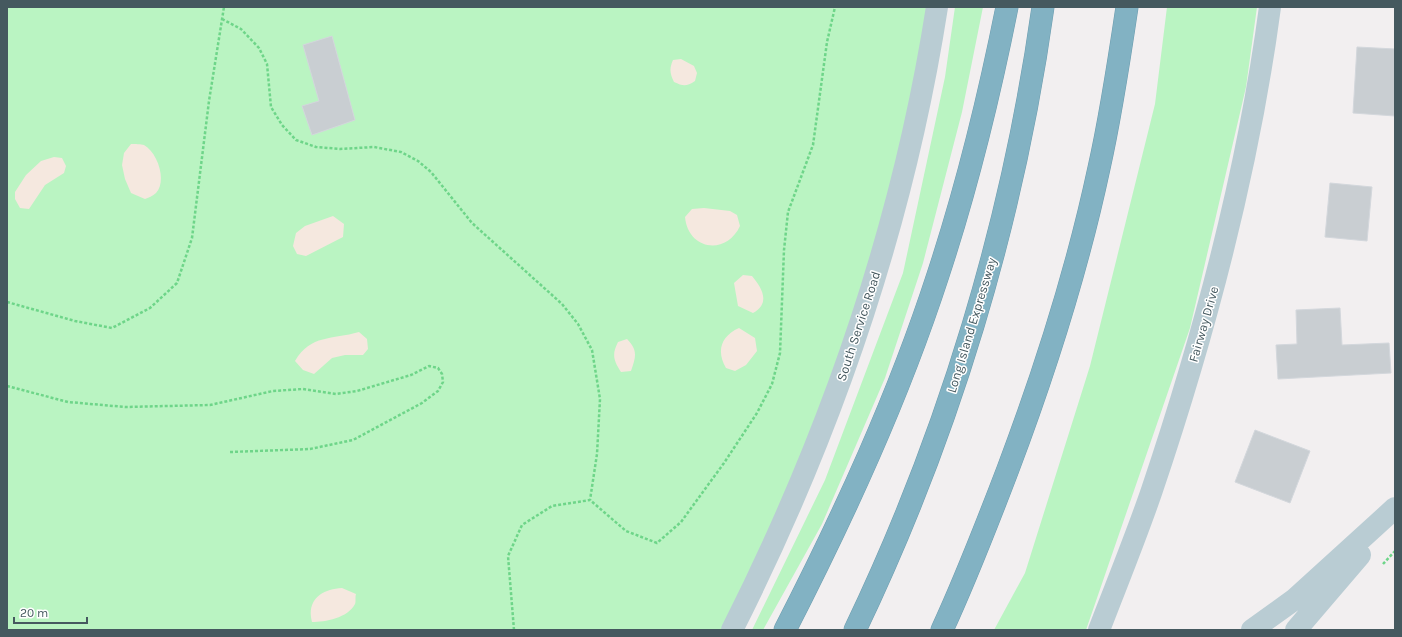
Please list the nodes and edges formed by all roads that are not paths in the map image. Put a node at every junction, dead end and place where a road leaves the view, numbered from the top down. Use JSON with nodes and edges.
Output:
{"nodes":[{"id":1,"x":937,"y":7,"type":"edge"},
{"id":2,"x":1007,"y":7,"type":"edge"},
{"id":3,"x":1043,"y":7,"type":"edge"},
{"id":4,"x":1127,"y":7,"type":"edge"},
{"id":5,"x":1270,"y":7,"type":"edge"},
{"id":6,"x":1395,"y":508,"type":"edge"},
{"id":7,"x":1395,"y":513,"type":"edge"},
{"id":8,"x":1107,"y":609,"type":"junction"},
{"id":9,"x":732,"y":630,"type":"edge"},
{"id":10,"x":785,"y":630,"type":"edge"},
{"id":11,"x":855,"y":630,"type":"edge"},
{"id":12,"x":942,"y":630,"type":"edge"},
{"id":13,"x":1100,"y":630,"type":"edge"},
{"id":14,"x":1116,"y":630,"type":"edge"},
{"id":15,"x":1252,"y":630,"type":"edge"},
{"id":16,"x":1296,"y":630,"type":"edge"}],
"edges":[{"from":1,"to":9,"type":"main road","name":"South Service Road"},
{"from":2,"to":10,"type":"highway"},
{"from":3,"to":11,"type":"highway","name":"Long Island Expressway"},
{"from":4,"to":12,"type":"highway"},
{"from":5,"to":8,"type":"main road","name":"Fairway Drive"},
{"from":6,"to":15,"type":"main road"},
{"from":7,"to":16,"type":"main road"},
{"from":8,"to":13,"type":"main road","name":"Fairway Drive"},
{"from":8,"to":14,"type":"main road"}]}
